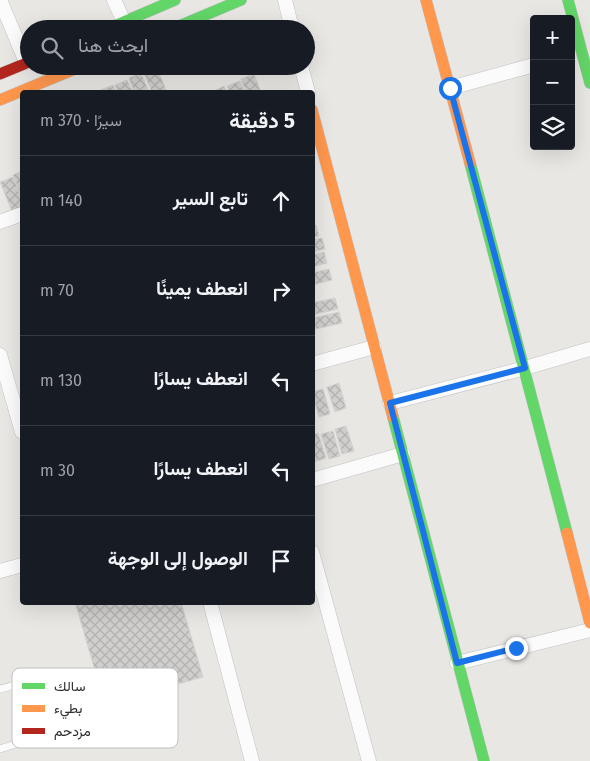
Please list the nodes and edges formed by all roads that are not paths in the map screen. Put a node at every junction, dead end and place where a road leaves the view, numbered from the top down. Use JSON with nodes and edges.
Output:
{"nodes":[{"id":1,"x":0,"y":0,"type":"edge"},
{"id":2,"x":114,"y":0,"type":"edge"},
{"id":3,"x":176,"y":0,"type":"edge"},
{"id":4,"x":241,"y":0,"type":"edge"},
{"id":5,"x":285,"y":0,"type":"edge"},
{"id":6,"x":426,"y":0,"type":"edge"},
{"id":7,"x":568,"y":0,"type":"edge"},
{"id":8,"x":123,"y":20,"type":"edge"},
{"id":9,"x":129,"y":20,"type":"edge"},
{"id":10,"x":193,"y":20,"type":"edge"},
{"id":11,"x":290,"y":20,"type":"edge"},
{"id":12,"x":20,"y":44,"type":"edge"},
{"id":13,"x":576,"y":53,"type":"edge"},
{"id":14,"x":20,"y":65,"type":"edge"},
{"id":15,"x":530,"y":65,"type":"edge"},
{"id":16,"x":0,"y":74,"type":"edge"},
{"id":17,"x":60,"y":75,"type":"edge"},
{"id":18,"x":304,"y":75,"type":"edge"},
{"id":19,"x":590,"y":83,"type":"edge"},
{"id":20,"x":450,"y":88,"type":"junction"},
{"id":21,"x":24,"y":90,"type":"edge"},
{"id":22,"x":308,"y":90,"type":"edge"},
{"id":23,"x":20,"y":92,"type":"edge"},
{"id":24,"x":0,"y":100,"type":"edge"},
{"id":25,"x":315,"y":121,"type":"edge"},
{"id":26,"x":20,"y":215,"type":"edge"},
{"id":27,"x":0,"y":222,"type":"edge"},
{"id":28,"x":374,"y":347,"type":"junction"},
{"id":29,"x":590,"y":350,"type":"edge"},
{"id":30,"x":0,"y":355,"type":"edge"},
{"id":31,"x":315,"y":363,"type":"edge"},
{"id":32,"x":525,"y":368,"type":"junction"},
{"id":33,"x":390,"y":403,"type":"junction"},
{"id":34,"x":20,"y":425,"type":"edge"},
{"id":35,"x":403,"y":454,"type":"junction"},
{"id":36,"x":315,"y":479,"type":"edge"},
{"id":37,"x":315,"y":563,"type":"edge"},
{"id":38,"x":20,"y":566,"type":"edge"},
{"id":39,"x":0,"y":571,"type":"edge"},
{"id":40,"x":211,"y":605,"type":"edge"},
{"id":41,"x":590,"y":623,"type":"edge"},
{"id":42,"x":590,"y":630,"type":"edge"},
{"id":43,"x":457,"y":663,"type":"junction"},
{"id":44,"x":12,"y":686,"type":"edge"},
{"id":45,"x":0,"y":690,"type":"edge"},
{"id":46,"x":12,"y":745,"type":"edge"},
{"id":47,"x":0,"y":749,"type":"edge"},
{"id":48,"x":252,"y":761,"type":"edge"},
{"id":49,"x":369,"y":761,"type":"edge"},
{"id":50,"x":484,"y":761,"type":"edge"}],
"edges":[{"from":1,"to":12,"type":"street"},
{"from":2,"to":8,"type":"street"},
{"from":3,"to":9,"type":"street"},
{"from":4,"to":10,"type":"street"},
{"from":5,"to":11,"type":"street"},
{"from":6,"to":20,"type":"street"},
{"from":7,"to":13,"type":"street"},
{"from":13,"to":19,"type":"street"},
{"from":14,"to":16,"type":"street"},
{"from":15,"to":20,"type":"street"},
{"from":17,"to":21,"type":"street"},
{"from":18,"to":22,"type":"street"},
{"from":20,"to":32,"type":"street"},
{"from":23,"to":24,"type":"street"},
{"from":25,"to":28,"type":"street"},
{"from":26,"to":27,"type":"street"},
{"from":28,"to":31,"type":"street"},
{"from":28,"to":33,"type":"street"},
{"from":29,"to":32,"type":"street"},
{"from":30,"to":34,"type":"street"},
{"from":32,"to":33,"type":"street"},
{"from":32,"to":41,"type":"street"},
{"from":33,"to":35,"type":"street"},
{"from":35,"to":36,"type":"street"},
{"from":35,"to":43,"type":"street"},
{"from":37,"to":49,"type":"street"},
{"from":38,"to":39,"type":"street"},
{"from":40,"to":48,"type":"street"},
{"from":42,"to":43,"type":"street"},
{"from":43,"to":50,"type":"street"},
{"from":44,"to":45,"type":"lane"},
{"from":46,"to":47,"type":"lane"}]}
